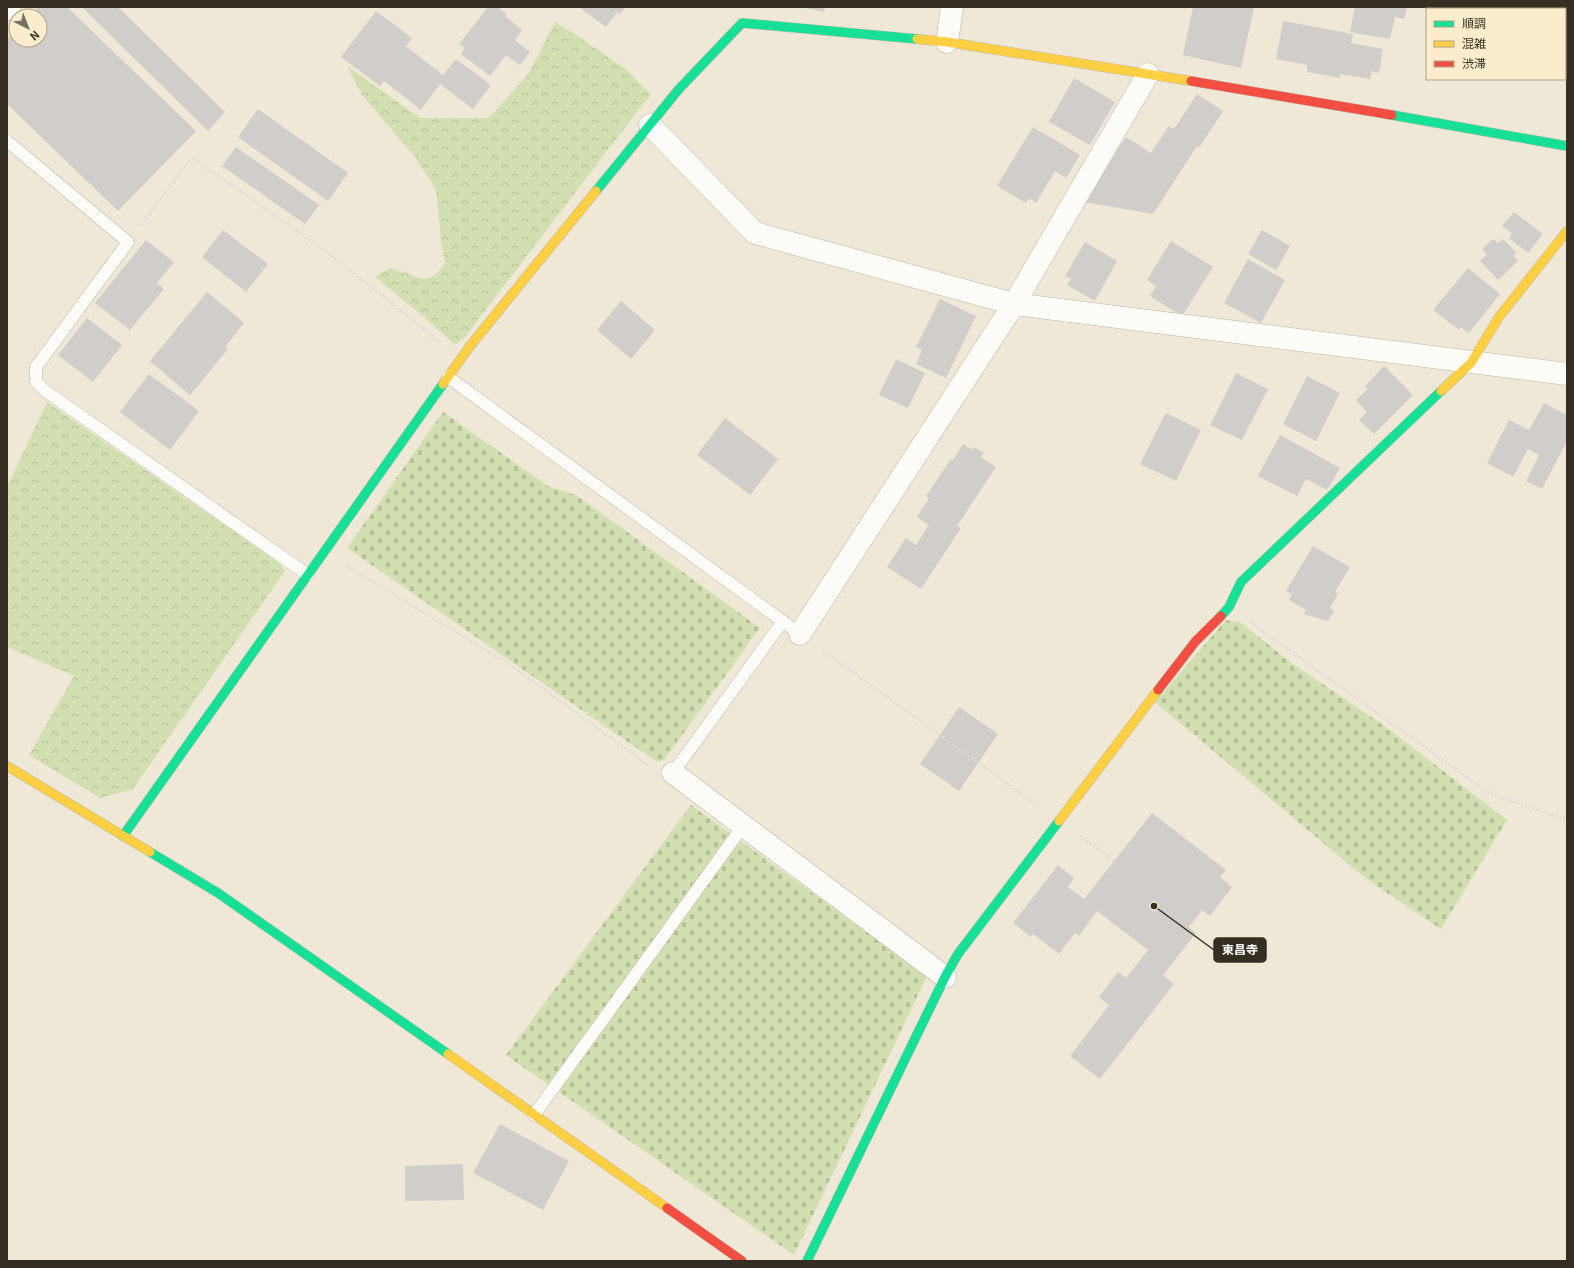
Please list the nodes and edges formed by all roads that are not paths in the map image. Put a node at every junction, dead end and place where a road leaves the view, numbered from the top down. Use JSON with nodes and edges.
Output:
{"nodes":[{"id":1,"x":952,"y":7,"type":"edge"},
{"id":2,"x":947,"y":42,"type":"junction"},
{"id":3,"x":1148,"y":74,"type":"junction"},
{"id":4,"x":650,"y":125,"type":"junction"},
{"id":5,"x":7,"y":141,"type":"edge"},
{"id":6,"x":1567,"y":146,"type":"edge"},
{"id":7,"x":1567,"y":231,"type":"edge"},
{"id":8,"x":1014,"y":304,"type":"junction"},
{"id":9,"x":1471,"y":363,"type":"junction"},
{"id":10,"x":1567,"y":374,"type":"edge"},
{"id":11,"x":448,"y":377,"type":"junction"},
{"id":12,"x":308,"y":575,"type":"junction"},
{"id":13,"x":783,"y":621,"type":"junction"},
{"id":14,"x":800,"y":634,"type":"joint"},
{"id":15,"x":7,"y":766,"type":"edge"},
{"id":16,"x":673,"y":773,"type":"joint"},
{"id":17,"x":743,"y":826,"type":"junction"},
{"id":18,"x":123,"y":836,"type":"junction"},
{"id":19,"x":945,"y":977,"type":"junction"},
{"id":20,"x":534,"y":1115,"type":"junction"},
{"id":21,"x":742,"y":1261,"type":"edge"},
{"id":22,"x":807,"y":1261,"type":"edge"}],
"edges":[{"from":1,"to":2,"type":"street"},
{"from":2,"to":3,"type":"street"},
{"from":2,"to":4,"type":"street"},
{"from":3,"to":6,"type":"street"},
{"from":3,"to":8,"type":"street"},
{"from":4,"to":8,"type":"street"},
{"from":4,"to":11,"type":"street"},
{"from":5,"to":12,"type":"lane"},
{"from":7,"to":9,"type":"street"},
{"from":8,"to":9,"type":"street"},
{"from":8,"to":14,"type":"street"},
{"from":9,"to":10,"type":"street"},
{"from":9,"to":19,"type":"street"},
{"from":11,"to":12,"type":"street"},
{"from":11,"to":13,"type":"lane"},
{"from":12,"to":18,"type":"street"},
{"from":13,"to":14,"type":"lane"},
{"from":13,"to":16,"type":"lane"},
{"from":15,"to":18,"type":"street"},
{"from":16,"to":17,"type":"street"},
{"from":17,"to":19,"type":"street"},
{"from":17,"to":20,"type":"lane"},
{"from":18,"to":20,"type":"street"},
{"from":19,"to":22,"type":"street"},
{"from":20,"to":21,"type":"street"}]}
